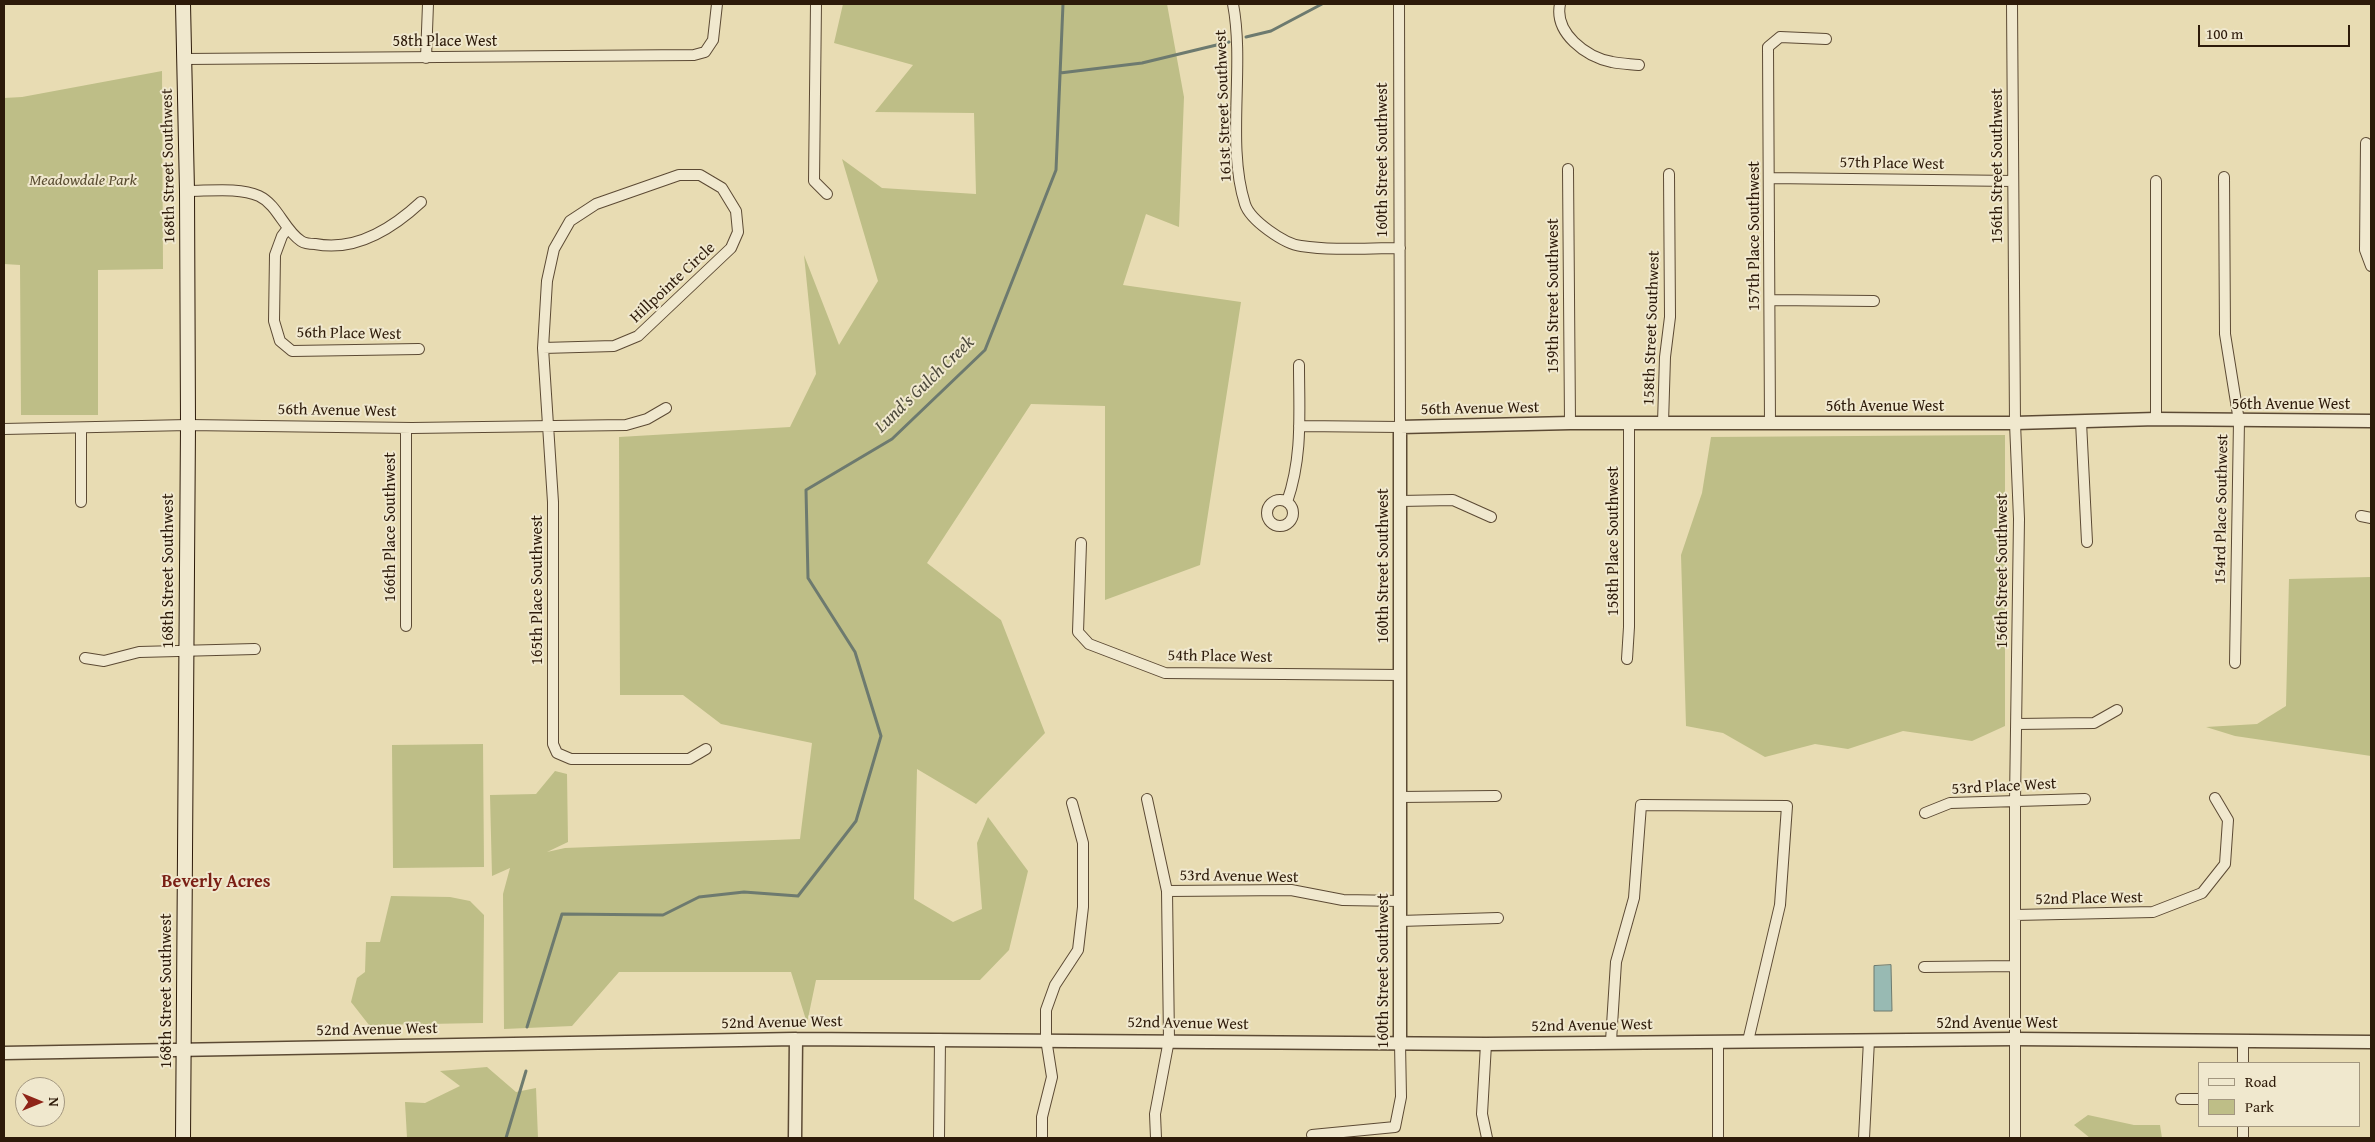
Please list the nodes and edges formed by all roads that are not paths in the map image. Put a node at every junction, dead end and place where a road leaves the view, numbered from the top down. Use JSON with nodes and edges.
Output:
{"nodes":[{"id":1,"x":183,"y":4,"type":"edge"},
{"id":2,"x":428,"y":4,"type":"edge"},
{"id":3,"x":717,"y":4,"type":"edge"},
{"id":4,"x":816,"y":4,"type":"edge"},
{"id":5,"x":1233,"y":4,"type":"edge"},
{"id":6,"x":1399,"y":4,"type":"edge"},
{"id":7,"x":1560,"y":4,"type":"edge"},
{"id":8,"x":2012,"y":4,"type":"edge"},
{"id":9,"x":1826,"y":38,"type":"dead end"},
{"id":10,"x":426,"y":58,"type":"junction"},
{"id":11,"x":185,"y":59,"type":"junction"},
{"id":12,"x":1640,"y":65,"type":"dead end"},
{"id":13,"x":2366,"y":144,"type":"dead end"},
{"id":14,"x":1568,"y":169,"type":"dead end"},
{"id":15,"x":1669,"y":174,"type":"dead end"},
{"id":16,"x":2224,"y":177,"type":"dead end"},
{"id":17,"x":1770,"y":178,"type":"junction"},
{"id":18,"x":2013,"y":180,"type":"junction"},
{"id":19,"x":2156,"y":181,"type":"dead end"},
{"id":20,"x":187,"y":191,"type":"junction"},
{"id":21,"x":827,"y":194,"type":"dead end"},
{"id":22,"x":421,"y":202,"type":"dead end"},
{"id":23,"x":2368,"y":213,"type":"edge"},
{"id":24,"x":288,"y":228,"type":"junction"},
{"id":25,"x":1400,"y":248,"type":"junction"},
{"id":26,"x":2371,"y":266,"type":"edge"},
{"id":27,"x":1771,"y":300,"type":"junction"},
{"id":28,"x":1874,"y":302,"type":"dead end"},
{"id":29,"x":542,"y":348,"type":"junction"},
{"id":30,"x":419,"y":349,"type":"dead end"},
{"id":31,"x":1299,"y":365,"type":"dead end"},
{"id":32,"x":666,"y":408,"type":"dead end"},
{"id":33,"x":2156,"y":420,"type":"junction"},
{"id":34,"x":2238,"y":421,"type":"junction"},
{"id":35,"x":2371,"y":421,"type":"edge"},
{"id":36,"x":2081,"y":422,"type":"junction"},
{"id":37,"x":1570,"y":423,"type":"junction"},
{"id":38,"x":1629,"y":423,"type":"junction"},
{"id":39,"x":1663,"y":423,"type":"junction"},
{"id":40,"x":2015,"y":423,"type":"junction"},
{"id":41,"x":1770,"y":424,"type":"junction"},
{"id":42,"x":188,"y":425,"type":"junction"},
{"id":43,"x":546,"y":425,"type":"junction"},
{"id":44,"x":1299,"y":426,"type":"junction"},
{"id":45,"x":1400,"y":427,"type":"junction"},
{"id":46,"x":81,"y":428,"type":"junction"},
{"id":47,"x":406,"y":428,"type":"junction"},
{"id":48,"x":4,"y":429,"type":"edge"},
{"id":49,"x":1400,"y":501,"type":"junction"},
{"id":50,"x":81,"y":502,"type":"dead end"},
{"id":51,"x":1287,"y":502,"type":"dead end"},
{"id":52,"x":1490,"y":517,"type":"dead end"},
{"id":53,"x":2087,"y":542,"type":"dead end"},
{"id":54,"x":1081,"y":543,"type":"dead end"},
{"id":55,"x":406,"y":626,"type":"dead end"},
{"id":56,"x":255,"y":649,"type":"dead end"},
{"id":57,"x":186,"y":650,"type":"junction"},
{"id":58,"x":85,"y":658,"type":"dead end"},
{"id":59,"x":1627,"y":659,"type":"dead end"},
{"id":60,"x":2235,"y":663,"type":"dead end"},
{"id":61,"x":1400,"y":675,"type":"junction"},
{"id":62,"x":2117,"y":710,"type":"dead end"},
{"id":63,"x":2016,"y":724,"type":"junction"},
{"id":64,"x":706,"y":750,"type":"dead end"},
{"id":65,"x":1496,"y":796,"type":"dead end"},
{"id":66,"x":1400,"y":797,"type":"junction"},
{"id":67,"x":2215,"y":798,"type":"dead end"},
{"id":68,"x":2085,"y":799,"type":"dead end"},
{"id":69,"x":1147,"y":800,"type":"dead end"},
{"id":70,"x":2015,"y":800,"type":"junction"},
{"id":71,"x":1072,"y":804,"type":"dead end"},
{"id":72,"x":1925,"y":813,"type":"dead end"},
{"id":73,"x":1167,"y":891,"type":"junction"},
{"id":74,"x":1400,"y":901,"type":"junction"},
{"id":75,"x":2016,"y":915,"type":"junction"},
{"id":76,"x":1498,"y":918,"type":"dead end"},
{"id":77,"x":1400,"y":921,"type":"junction"},
{"id":78,"x":2016,"y":966,"type":"junction"},
{"id":79,"x":1924,"y":967,"type":"dead end"},
{"id":80,"x":796,"y":1039,"type":"junction"},
{"id":81,"x":940,"y":1039,"type":"junction"},
{"id":82,"x":1046,"y":1039,"type":"junction"},
{"id":83,"x":2015,"y":1039,"type":"junction"},
{"id":84,"x":1169,"y":1040,"type":"junction"},
{"id":85,"x":1869,"y":1040,"type":"junction"},
{"id":86,"x":1611,"y":1041,"type":"junction"},
{"id":87,"x":1718,"y":1041,"type":"junction"},
{"id":88,"x":1748,"y":1041,"type":"junction"},
{"id":89,"x":2371,"y":1042,"type":"edge"},
{"id":90,"x":1400,"y":1043,"type":"junction"},
{"id":91,"x":2244,"y":1043,"type":"junction"},
{"id":92,"x":1486,"y":1044,"type":"junction"},
{"id":93,"x":185,"y":1049,"type":"junction"},
{"id":94,"x":4,"y":1053,"type":"edge"},
{"id":95,"x":2243,"y":1062,"type":"edge"},
{"id":96,"x":2181,"y":1099,"type":"dead end"},
{"id":97,"x":2198,"y":1099,"type":"edge"},
{"id":98,"x":1312,"y":1135,"type":"dead end"},
{"id":99,"x":183,"y":1138,"type":"edge"},
{"id":100,"x":794,"y":1138,"type":"edge"},
{"id":101,"x":939,"y":1138,"type":"edge"},
{"id":102,"x":1042,"y":1138,"type":"edge"},
{"id":103,"x":1156,"y":1138,"type":"edge"},
{"id":104,"x":1487,"y":1138,"type":"edge"},
{"id":105,"x":1718,"y":1138,"type":"edge"},
{"id":106,"x":1864,"y":1138,"type":"edge"},
{"id":107,"x":2015,"y":1138,"type":"edge"}],
"edges":[{"from":1,"to":11,"type":"main road","name":"168th Street Southwest"},
{"from":2,"to":10,"type":"street"},
{"from":3,"to":10,"type":"street","name":"58th Place West"},
{"from":4,"to":21,"type":"street"},
{"from":5,"to":25,"type":"street","name":"161st Street Southwest"},
{"from":6,"to":25,"type":"street","name":"160th Street Southwest"},
{"from":7,"to":12,"type":"street"},
{"from":8,"to":18,"type":"street","name":"156th Street Southwest"},
{"from":9,"to":17,"type":"street","name":"157th Place Southwest"},
{"from":10,"to":11,"type":"street","name":"58th Place West"},
{"from":11,"to":20,"type":"main road","name":"168th Street Southwest"},
{"from":13,"to":23,"type":"street"},
{"from":14,"to":37,"type":"street","name":"159th Street Southwest"},
{"from":15,"to":39,"type":"street","name":"158th Street Southwest"},
{"from":16,"to":34,"type":"street","name":"154rd Place Southwest"},
{"from":17,"to":18,"type":"street","name":"57th Place West"},
{"from":17,"to":27,"type":"street","name":"157th Place Southwest"},
{"from":18,"to":40,"type":"street","name":"156th Street Southwest"},
{"from":19,"to":33,"type":"street"},
{"from":20,"to":24,"type":"street"},
{"from":20,"to":42,"type":"main road","name":"168th Street Southwest"},
{"from":22,"to":24,"type":"street"},
{"from":23,"to":26,"type":"street"},
{"from":24,"to":30,"type":"street","name":"56th Place West"},
{"from":25,"to":45,"type":"street","name":"160th Street Southwest"},
{"from":27,"to":28,"type":"street"},
{"from":27,"to":41,"type":"street","name":"157th Place Southwest"},
{"from":29,"to":29,"type":"street","name":"Hillpointe Circle"},
{"from":29,"to":43,"type":"street","name":"Hillpointe Circle"},
{"from":31,"to":44,"type":"street"},
{"from":32,"to":43,"type":"street","name":"56th Avenue West"},
{"from":33,"to":34,"type":"street","name":"56th Avenue West"},
{"from":33,"to":36,"type":"street","name":"56th Avenue West"},
{"from":34,"to":35,"type":"street","name":"56th Avenue West"},
{"from":34,"to":60,"type":"street","name":"154rd Place Southwest"},
{"from":36,"to":40,"type":"street","name":"56th Avenue West"},
{"from":36,"to":53,"type":"street"},
{"from":37,"to":38,"type":"street","name":"56th Avenue West"},
{"from":37,"to":45,"type":"street","name":"56th Avenue West"},
{"from":38,"to":39,"type":"street","name":"56th Avenue West"},
{"from":38,"to":59,"type":"street","name":"158th Place Southwest"},
{"from":39,"to":41,"type":"street","name":"56th Avenue West"},
{"from":40,"to":41,"type":"street","name":"56th Avenue West"},
{"from":40,"to":63,"type":"street","name":"156th Street Southwest"},
{"from":42,"to":46,"type":"street","name":"56th Avenue West"},
{"from":42,"to":47,"type":"street","name":"56th Avenue West"},
{"from":42,"to":57,"type":"main road","name":"168th Street Southwest"},
{"from":43,"to":47,"type":"street","name":"56th Avenue West"},
{"from":43,"to":64,"type":"street","name":"165th Place Southwest"},
{"from":44,"to":45,"type":"street"},
{"from":44,"to":51,"type":"street"},
{"from":45,"to":49,"type":"street","name":"160th Street Southwest"},
{"from":46,"to":48,"type":"street","name":"56th Avenue West"},
{"from":46,"to":50,"type":"street"},
{"from":47,"to":55,"type":"street","name":"166th Place Southwest"},
{"from":49,"to":52,"type":"street"},
{"from":49,"to":61,"type":"street","name":"160th Street Southwest"},
{"from":54,"to":61,"type":"street","name":"54th Place West"},
{"from":56,"to":57,"type":"street"},
{"from":57,"to":58,"type":"street"},
{"from":57,"to":93,"type":"main road","name":"168th Street Southwest"},
{"from":61,"to":66,"type":"street","name":"160th Street Southwest"},
{"from":62,"to":63,"type":"street"},
{"from":63,"to":70,"type":"street","name":"156th Street Southwest"},
{"from":65,"to":66,"type":"street"},
{"from":66,"to":74,"type":"street","name":"160th Street Southwest"},
{"from":67,"to":75,"type":"street","name":"52nd Place West"},
{"from":68,"to":70,"type":"street","name":"53rd Place West"},
{"from":69,"to":73,"type":"street"},
{"from":70,"to":72,"type":"street","name":"53rd Place West"},
{"from":70,"to":75,"type":"street","name":"156th Street Southwest"},
{"from":71,"to":82,"type":"street"},
{"from":73,"to":74,"type":"street","name":"53rd Avenue West"},
{"from":73,"to":84,"type":"street"},
{"from":74,"to":77,"type":"street","name":"160th Street Southwest"},
{"from":75,"to":78,"type":"street","name":"156th Street Southwest"},
{"from":76,"to":77,"type":"street"},
{"from":77,"to":90,"type":"street","name":"160th Street Southwest"},
{"from":78,"to":79,"type":"street"},
{"from":78,"to":83,"type":"street","name":"156th Street Southwest"},
{"from":80,"to":81,"type":"street","name":"52nd Avenue West"},
{"from":80,"to":93,"type":"street","name":"52nd Avenue West"},
{"from":80,"to":100,"type":"street"},
{"from":81,"to":82,"type":"street","name":"52nd Avenue West"},
{"from":81,"to":101,"type":"street"},
{"from":82,"to":84,"type":"street","name":"52nd Avenue West"},
{"from":82,"to":102,"type":"street"},
{"from":83,"to":85,"type":"street","name":"52nd Avenue West"},
{"from":83,"to":91,"type":"street","name":"52nd Avenue West"},
{"from":83,"to":107,"type":"street","name":"156th Street Southwest"},
{"from":84,"to":90,"type":"street","name":"52nd Avenue West"},
{"from":84,"to":103,"type":"street"},
{"from":85,"to":88,"type":"street","name":"52nd Avenue West"},
{"from":85,"to":106,"type":"street"},
{"from":86,"to":87,"type":"street","name":"52nd Avenue West"},
{"from":86,"to":88,"type":"street"},
{"from":86,"to":92,"type":"street","name":"52nd Avenue West"},
{"from":87,"to":88,"type":"street","name":"52nd Avenue West"},
{"from":87,"to":105,"type":"street"},
{"from":89,"to":91,"type":"street","name":"52nd Avenue West"},
{"from":90,"to":92,"type":"street","name":"52nd Avenue West"},
{"from":90,"to":98,"type":"street","name":"160th Street Southwest"},
{"from":91,"to":95,"type":"street"},
{"from":92,"to":104,"type":"street"},
{"from":93,"to":94,"type":"street","name":"52nd Avenue West"},
{"from":93,"to":99,"type":"main road","name":"168th Street Southwest"},
{"from":96,"to":97,"type":"street"}]}
